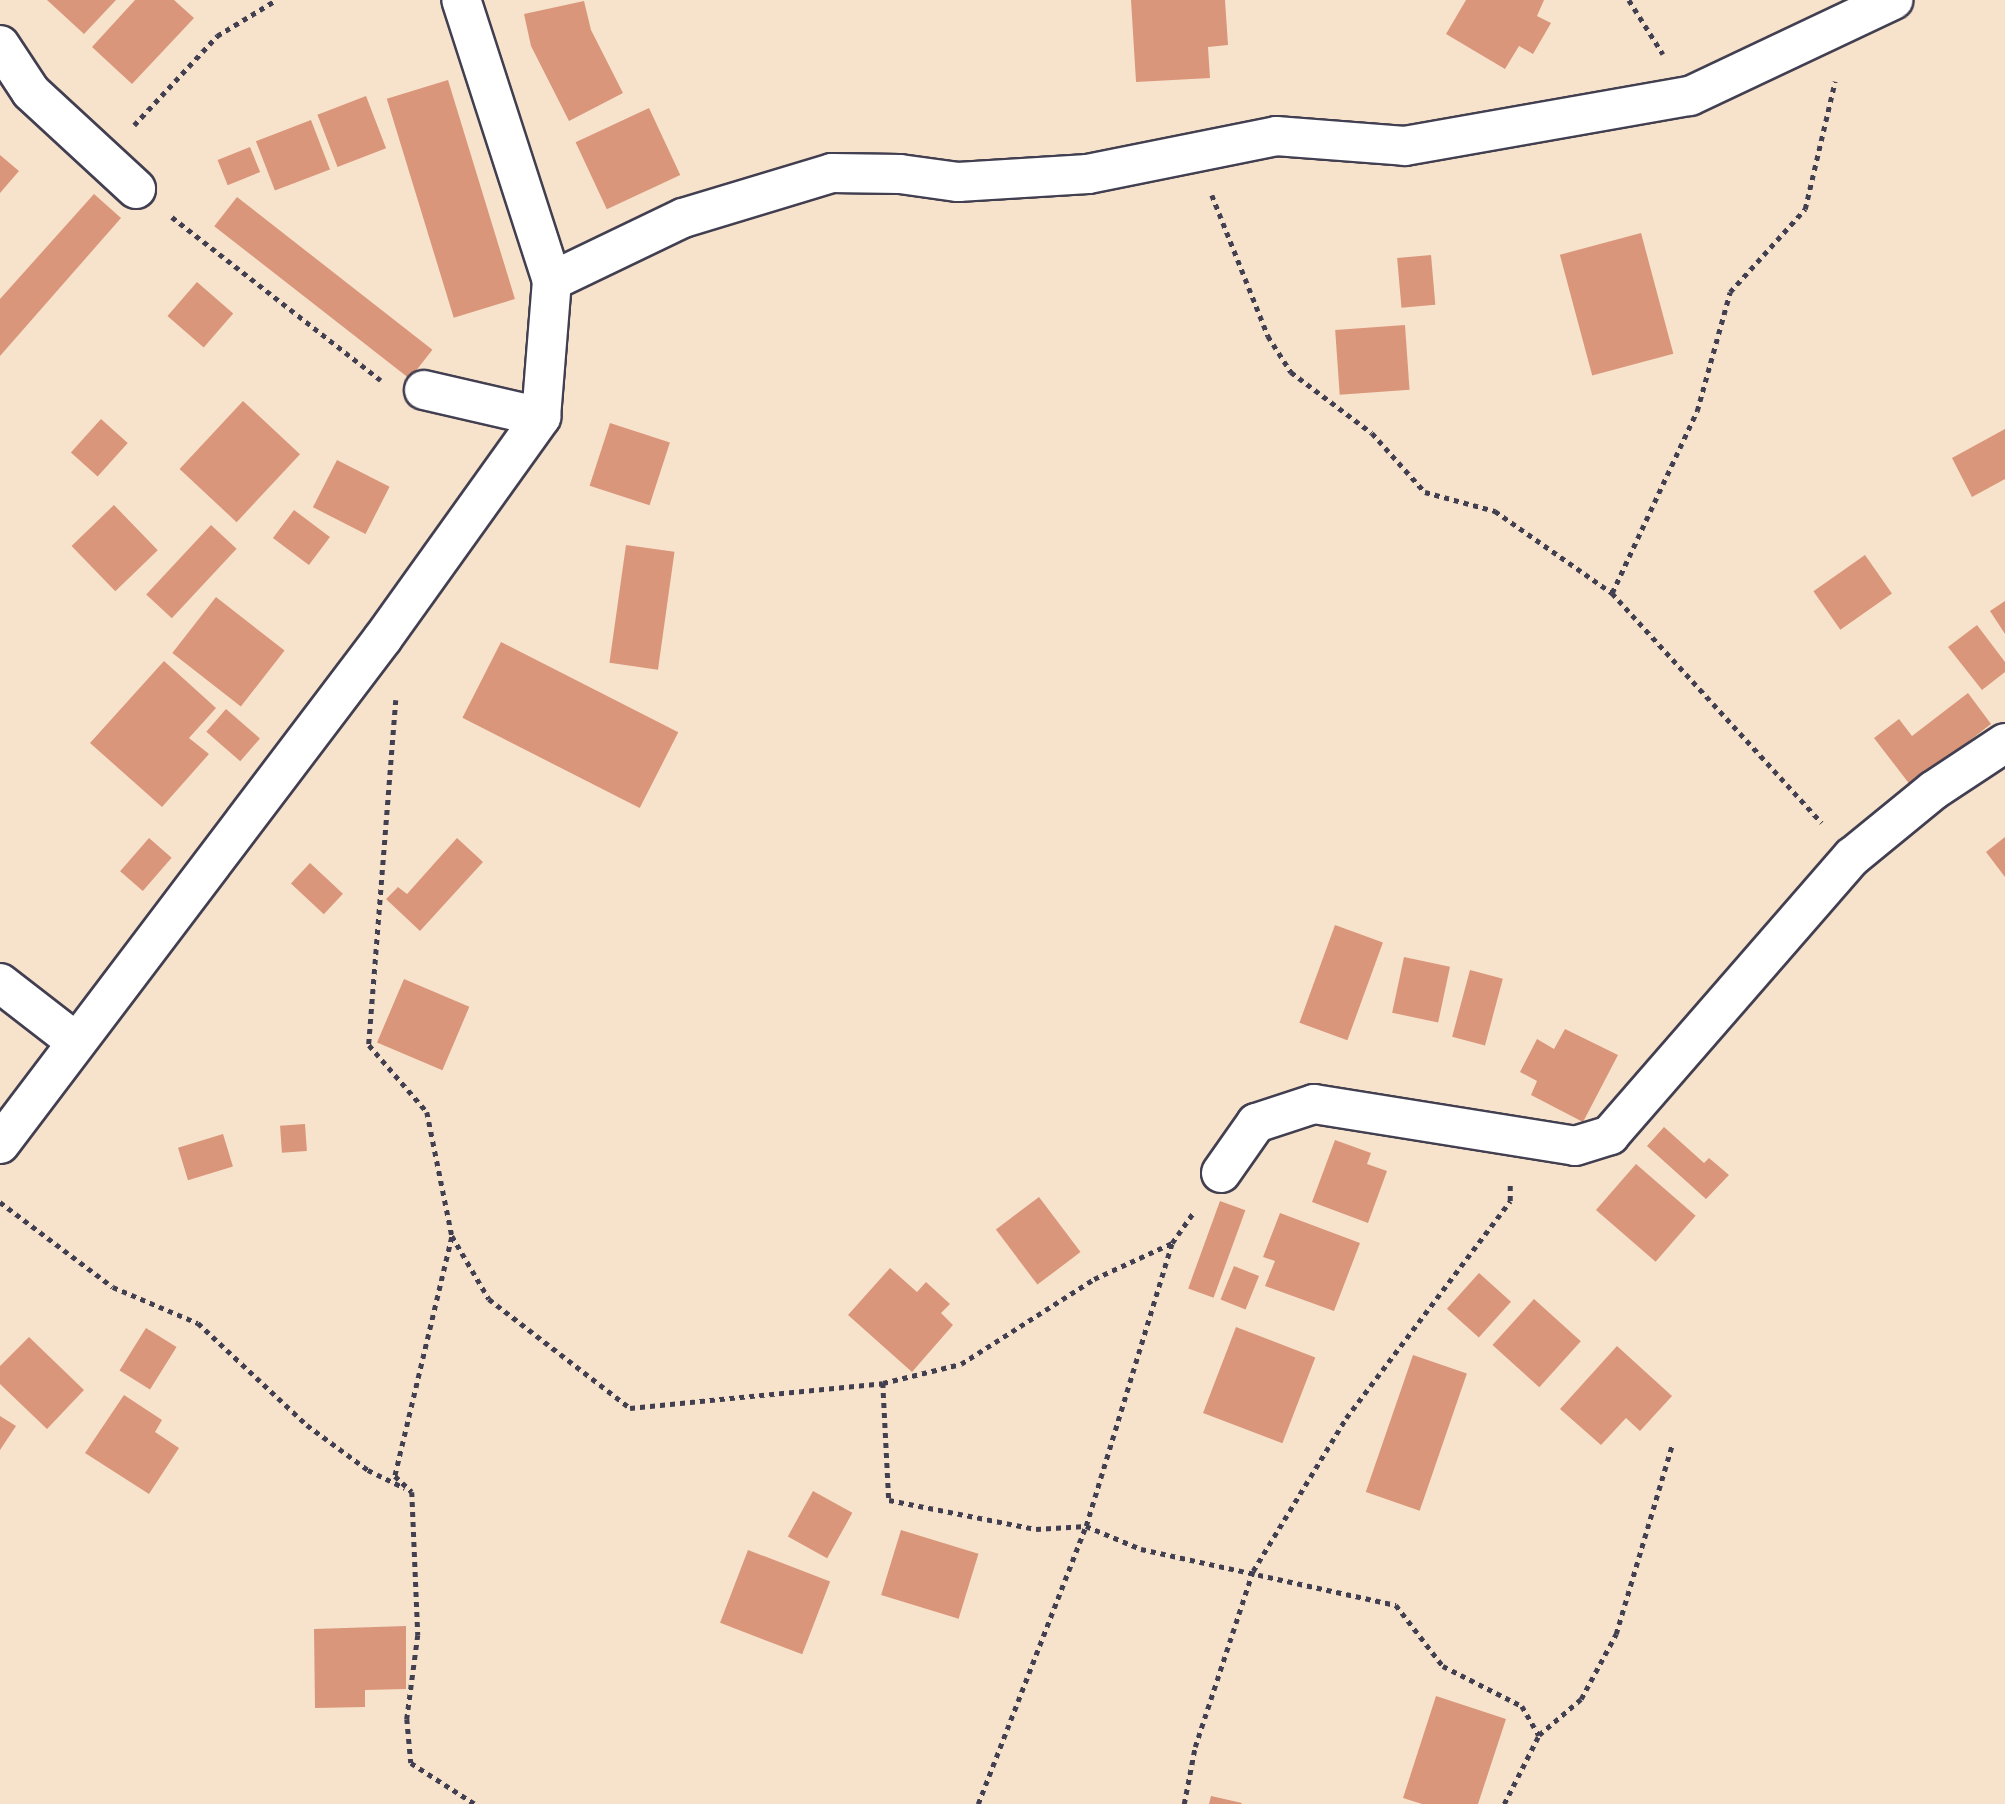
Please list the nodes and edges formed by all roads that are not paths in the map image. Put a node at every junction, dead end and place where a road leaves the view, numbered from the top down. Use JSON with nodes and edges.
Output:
{"nodes":[{"id":1,"x":461,"y":0,"type":"edge"},
{"id":2,"x":1893,"y":0,"type":"edge"},
{"id":3,"x":0,"y":45,"type":"edge"},
{"id":4,"x":135,"y":189,"type":"road end"},
{"id":5,"x":552,"y":282,"type":"junction"},
{"id":6,"x":424,"y":390,"type":"road end"},
{"id":7,"x":541,"y":417,"type":"junction"},
{"id":8,"x":2005,"y":743,"type":"edge"},
{"id":9,"x":0,"y":983,"type":"edge"},
{"id":10,"x":76,"y":1042,"type":"junction"},
{"id":11,"x":0,"y":1144,"type":"edge"},
{"id":12,"x":1221,"y":1174,"type":"road end"}],
"edges":[{"from":1,"to":5,"type":"street"},
{"from":2,"to":5,"type":"street"},
{"from":3,"to":4,"type":"street"},
{"from":5,"to":7,"type":"street"},
{"from":6,"to":7,"type":"street"},
{"from":7,"to":10,"type":"street"},
{"from":8,"to":12,"type":"street"},
{"from":9,"to":10,"type":"street"},
{"from":10,"to":11,"type":"street"}]}
